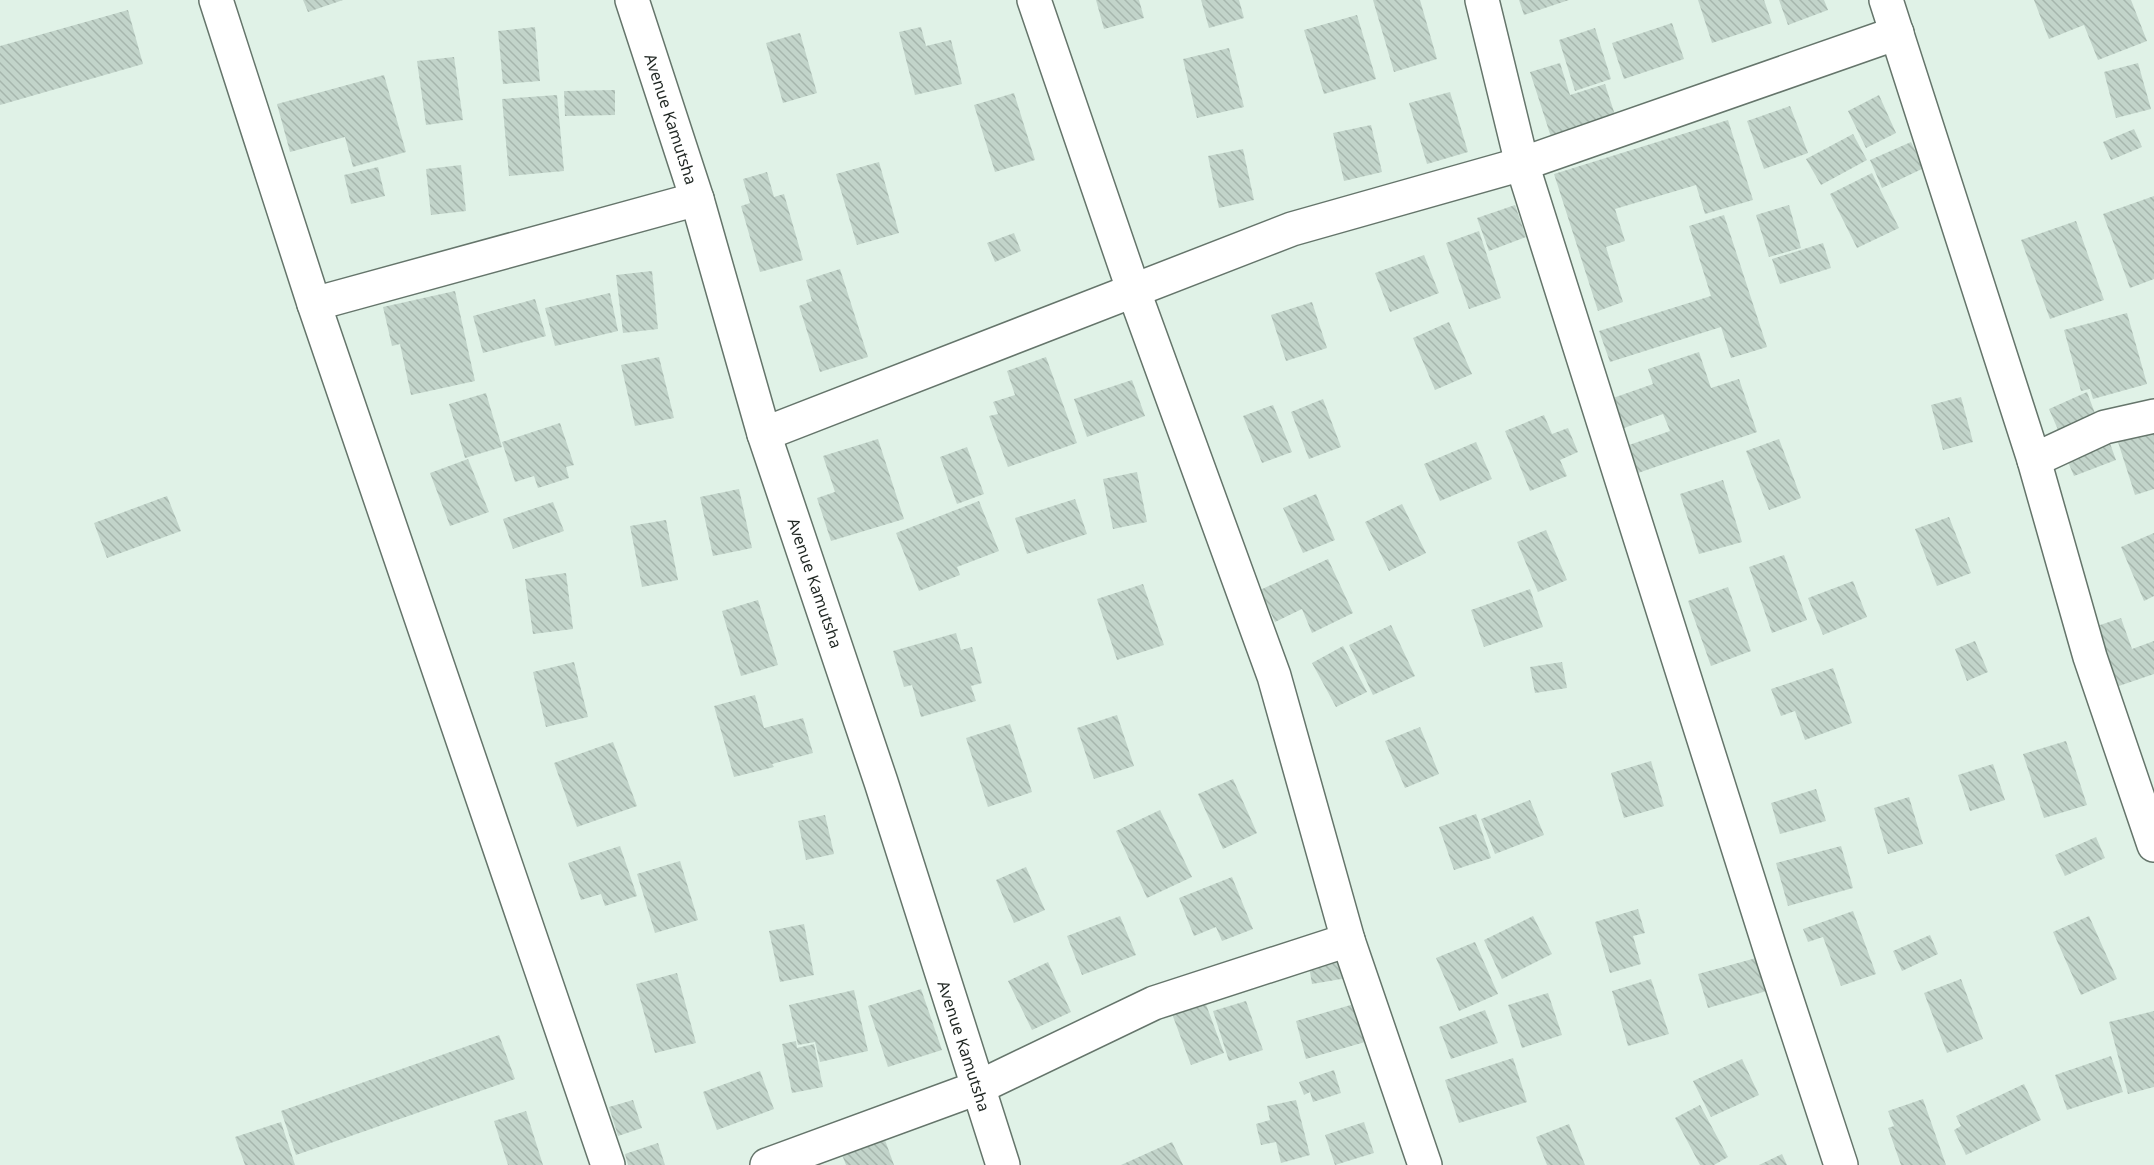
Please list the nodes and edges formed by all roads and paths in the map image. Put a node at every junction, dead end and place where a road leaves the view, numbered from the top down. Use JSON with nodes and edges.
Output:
{"nodes":[{"id":1,"x":216,"y":0,"type":"edge"},
{"id":2,"x":632,"y":0,"type":"edge"},
{"id":3,"x":1034,"y":0,"type":"edge"},
{"id":4,"x":1482,"y":0,"type":"edge"},
{"id":5,"x":1886,"y":0,"type":"edge"},
{"id":6,"x":1897,"y":33,"type":"junction"},
{"id":7,"x":1522,"y":164,"type":"junction"},
{"id":8,"x":697,"y":199,"type":"junction"},
{"id":9,"x":1133,"y":289,"type":"junction"},
{"id":10,"x":314,"y":304,"type":"junction"},
{"id":11,"x":2154,"y":416,"type":"edge"},
{"id":12,"x":765,"y":434,"type":"junction"},
{"id":13,"x":2034,"y":460,"type":"junction"},
{"id":14,"x":2154,"y":844,"type":"edge"},
{"id":15,"x":1348,"y":940,"type":"junction"},
{"id":16,"x":977,"y":1088,"type":"junction"},
{"id":17,"x":608,"y":1165,"type":"edge"},
{"id":18,"x":767,"y":1165,"type":"edge"},
{"id":19,"x":1003,"y":1165,"type":"edge"},
{"id":20,"x":1425,"y":1165,"type":"edge"},
{"id":21,"x":1841,"y":1165,"type":"edge"}],
"edges":[{"from":1,"to":10,"type":"street"},
{"from":2,"to":8,"type":"street","name":"Avenue Kamutsha"},
{"from":3,"to":9,"type":"street"},
{"from":4,"to":7,"type":"street"},
{"from":5,"to":6,"type":"street"},
{"from":6,"to":7,"type":"street"},
{"from":6,"to":13,"type":"street"},
{"from":7,"to":9,"type":"street"},
{"from":7,"to":21,"type":"street"},
{"from":8,"to":10,"type":"street"},
{"from":8,"to":12,"type":"street","name":"Avenue Kamutsha"},
{"from":9,"to":12,"type":"street"},
{"from":9,"to":15,"type":"street"},
{"from":10,"to":17,"type":"street"},
{"from":11,"to":13,"type":"street"},
{"from":12,"to":16,"type":"street","name":"Avenue Kamutsha"},
{"from":13,"to":14,"type":"street"},
{"from":15,"to":16,"type":"street"},
{"from":15,"to":20,"type":"street"},
{"from":16,"to":18,"type":"street"},
{"from":16,"to":19,"type":"street","name":"Avenue Kamutsha"}]}
